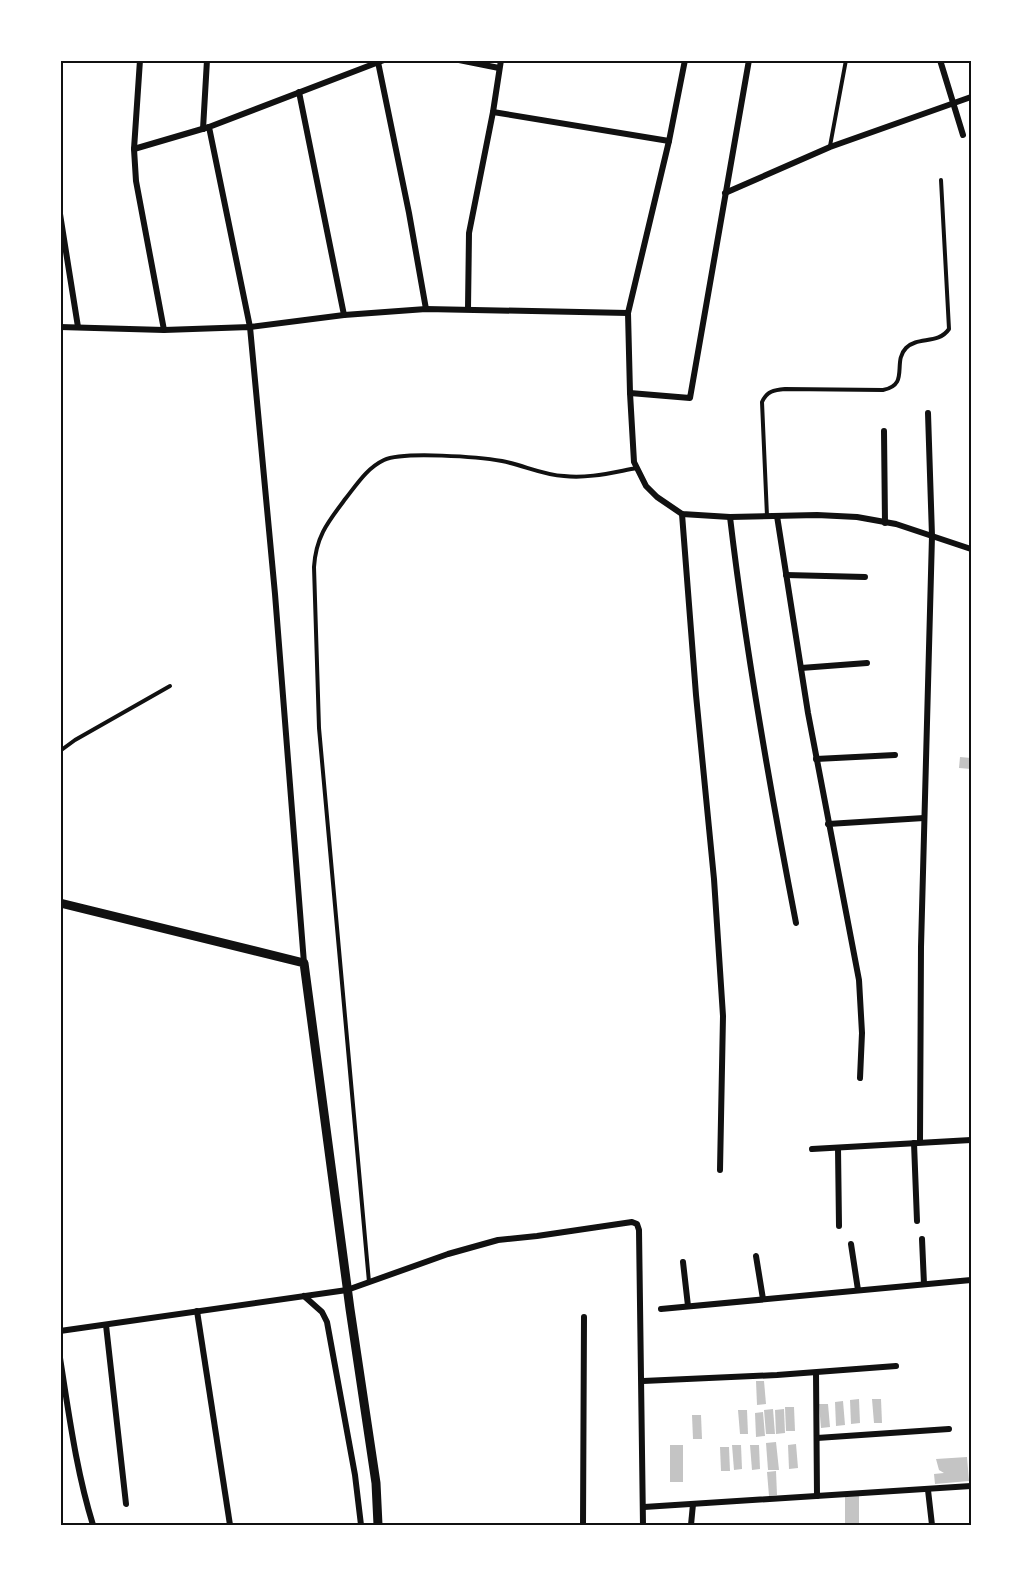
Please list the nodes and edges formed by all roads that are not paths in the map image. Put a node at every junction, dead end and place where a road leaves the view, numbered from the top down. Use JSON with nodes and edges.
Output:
{"nodes":[{"id":1,"x":140,"y":60,"type":"edge"},
{"id":2,"x":207,"y":60,"type":"edge"},
{"id":3,"x":364,"y":60,"type":"edge"},
{"id":4,"x":459,"y":60,"type":"edge"},
{"id":5,"x":501,"y":60,"type":"edge"},
{"id":6,"x":685,"y":60,"type":"edge"},
{"id":7,"x":749,"y":60,"type":"edge"},
{"id":8,"x":846,"y":60,"type":"edge"},
{"id":9,"x":940,"y":60,"type":"edge"},
{"id":10,"x":381,"y":61,"type":"edge"},
{"id":11,"x":363,"y":68,"type":"junction"},
{"id":12,"x":499,"y":68,"type":"junction"},
{"id":13,"x":299,"y":92,"type":"junction"},
{"id":14,"x":971,"y":97,"type":"edge"},
{"id":15,"x":953,"y":103,"type":"junction"},
{"id":16,"x":494,"y":112,"type":"junction"},
{"id":17,"x":206,"y":128,"type":"junction"},
{"id":18,"x":963,"y":135,"type":"dead end"},
{"id":19,"x":669,"y":141,"type":"junction"},
{"id":20,"x":830,"y":147,"type":"junction"},
{"id":21,"x":134,"y":149,"type":"junction"},
{"id":22,"x":940,"y":180,"type":"dead end"},
{"id":23,"x":725,"y":193,"type":"junction"},
{"id":24,"x":60,"y":214,"type":"edge"},
{"id":25,"x":426,"y":309,"type":"junction"},
{"id":26,"x":468,"y":309,"type":"junction"},
{"id":27,"x":628,"y":313,"type":"junction"},
{"id":28,"x":344,"y":315,"type":"junction"},
{"id":29,"x":60,"y":327,"type":"edge"},
{"id":30,"x":78,"y":327,"type":"junction"},
{"id":31,"x":250,"y":327,"type":"junction"},
{"id":32,"x":164,"y":330,"type":"junction"},
{"id":33,"x":630,"y":393,"type":"junction"},
{"id":34,"x":928,"y":414,"type":"dead end"},
{"id":35,"x":884,"y":431,"type":"dead end"},
{"id":36,"x":637,"y":468,"type":"junction"},
{"id":37,"x":682,"y":514,"type":"junction"},
{"id":38,"x":767,"y":516,"type":"junction"},
{"id":39,"x":777,"y":516,"type":"junction"},
{"id":40,"x":730,"y":517,"type":"junction"},
{"id":41,"x":885,"y":522,"type":"junction"},
{"id":42,"x":932,"y":536,"type":"junction"},
{"id":43,"x":971,"y":549,"type":"edge"},
{"id":44,"x":786,"y":575,"type":"junction"},
{"id":45,"x":865,"y":577,"type":"dead end"},
{"id":46,"x":867,"y":663,"type":"dead end"},
{"id":47,"x":801,"y":668,"type":"junction"},
{"id":48,"x":170,"y":686,"type":"dead end"},
{"id":49,"x":60,"y":751,"type":"edge"},
{"id":50,"x":895,"y":755,"type":"dead end"},
{"id":51,"x":816,"y":759,"type":"junction"},
{"id":52,"x":924,"y":818,"type":"junction"},
{"id":53,"x":828,"y":824,"type":"junction"},
{"id":54,"x":60,"y":903,"type":"edge"},
{"id":55,"x":796,"y":923,"type":"dead end"},
{"id":56,"x":304,"y":963,"type":"junction"},
{"id":57,"x":860,"y":1078,"type":"dead end"},
{"id":58,"x":971,"y":1140,"type":"edge"},
{"id":59,"x":917,"y":1143,"type":"junction"},
{"id":60,"x":838,"y":1148,"type":"junction"},
{"id":61,"x":813,"y":1149,"type":"dead end"},
{"id":62,"x":720,"y":1170,"type":"dead end"},
{"id":63,"x":917,"y":1221,"type":"dead end"},
{"id":64,"x":839,"y":1226,"type":"dead end"},
{"id":65,"x":922,"y":1239,"type":"dead end"},
{"id":66,"x":851,"y":1244,"type":"dead end"},
{"id":67,"x":756,"y":1256,"type":"dead end"},
{"id":68,"x":683,"y":1262,"type":"dead end"},
{"id":69,"x":971,"y":1280,"type":"edge"},
{"id":70,"x":369,"y":1282,"type":"junction"},
{"id":71,"x":924,"y":1284,"type":"junction"},
{"id":72,"x":347,"y":1290,"type":"junction"},
{"id":73,"x":858,"y":1290,"type":"junction"},
{"id":74,"x":304,"y":1296,"type":"junction"},
{"id":75,"x":763,"y":1299,"type":"junction"},
{"id":76,"x":688,"y":1306,"type":"junction"},
{"id":77,"x":661,"y":1309,"type":"dead end"},
{"id":78,"x":197,"y":1311,"type":"junction"},
{"id":79,"x":584,"y":1317,"type":"dead end"},
{"id":80,"x":106,"y":1324,"type":"junction"},
{"id":81,"x":60,"y":1331,"type":"edge"},
{"id":82,"x":60,"y":1358,"type":"edge"},
{"id":83,"x":896,"y":1366,"type":"dead end"},
{"id":84,"x":816,"y":1372,"type":"junction"},
{"id":85,"x":643,"y":1381,"type":"junction"},
{"id":86,"x":949,"y":1429,"type":"dead end"},
{"id":87,"x":817,"y":1438,"type":"junction"},
{"id":88,"x":971,"y":1486,"type":"edge"},
{"id":89,"x":928,"y":1490,"type":"junction"},
{"id":90,"x":818,"y":1496,"type":"junction"},
{"id":91,"x":126,"y":1504,"type":"dead end"},
{"id":92,"x":693,"y":1504,"type":"junction"},
{"id":93,"x":644,"y":1507,"type":"junction"},
{"id":94,"x":93,"y":1525,"type":"edge"},
{"id":95,"x":230,"y":1525,"type":"edge"},
{"id":96,"x":362,"y":1525,"type":"edge"},
{"id":97,"x":378,"y":1525,"type":"edge"},
{"id":98,"x":583,"y":1525,"type":"edge"},
{"id":99,"x":643,"y":1525,"type":"edge"},
{"id":100,"x":691,"y":1525,"type":"edge"},
{"id":101,"x":932,"y":1525,"type":"edge"}],
"edges":[{"from":1,"to":21,"type":"street"},
{"from":2,"to":17,"type":"street"},
{"from":3,"to":11,"type":"street"},
{"from":4,"to":12,"type":"street"},
{"from":5,"to":12,"type":"street"},
{"from":6,"to":19,"type":"street"},
{"from":7,"to":23,"type":"street"},
{"from":8,"to":20,"type":"lane"},
{"from":9,"to":15,"type":"street"},
{"from":10,"to":11,"type":"street"},
{"from":10,"to":25,"type":"street"},
{"from":11,"to":13,"type":"street"},
{"from":12,"to":16,"type":"street"},
{"from":13,"to":17,"type":"street"},
{"from":13,"to":28,"type":"street"},
{"from":14,"to":15,"type":"street"},
{"from":15,"to":18,"type":"street"},
{"from":15,"to":20,"type":"street"},
{"from":16,"to":19,"type":"street"},
{"from":16,"to":26,"type":"street"},
{"from":17,"to":21,"type":"street"},
{"from":17,"to":31,"type":"street"},
{"from":19,"to":27,"type":"street"},
{"from":20,"to":23,"type":"street"},
{"from":21,"to":32,"type":"street"},
{"from":22,"to":38,"type":"lane"},
{"from":23,"to":33,"type":"street"},
{"from":24,"to":30,"type":"street"},
{"from":25,"to":26,"type":"street"},
{"from":25,"to":28,"type":"street"},
{"from":26,"to":27,"type":"street"},
{"from":27,"to":33,"type":"street"},
{"from":28,"to":31,"type":"street"},
{"from":29,"to":30,"type":"street"},
{"from":30,"to":32,"type":"street"},
{"from":31,"to":32,"type":"street"},
{"from":31,"to":56,"type":"street"},
{"from":33,"to":36,"type":"street"},
{"from":34,"to":42,"type":"street"},
{"from":35,"to":41,"type":"street"},
{"from":36,"to":37,"type":"street"},
{"from":36,"to":70,"type":"lane"},
{"from":37,"to":40,"type":"street"},
{"from":37,"to":62,"type":"street"},
{"from":38,"to":39,"type":"street"},
{"from":38,"to":40,"type":"street"},
{"from":39,"to":41,"type":"street"},
{"from":39,"to":44,"type":"street"},
{"from":40,"to":55,"type":"street"},
{"from":41,"to":42,"type":"street"},
{"from":42,"to":43,"type":"street"},
{"from":42,"to":52,"type":"street"},
{"from":44,"to":45,"type":"street"},
{"from":44,"to":47,"type":"street"},
{"from":46,"to":47,"type":"street"},
{"from":47,"to":51,"type":"street"},
{"from":48,"to":49,"type":"lane"},
{"from":50,"to":51,"type":"street"},
{"from":51,"to":53,"type":"street"},
{"from":52,"to":53,"type":"street"},
{"from":52,"to":59,"type":"street"},
{"from":53,"to":57,"type":"street"},
{"from":54,"to":56,"type":"street"},
{"from":56,"to":72,"type":"street"},
{"from":58,"to":59,"type":"street"},
{"from":59,"to":60,"type":"street"},
{"from":59,"to":63,"type":"street"},
{"from":60,"to":61,"type":"street"},
{"from":60,"to":64,"type":"street"},
{"from":65,"to":71,"type":"street"},
{"from":66,"to":73,"type":"street"},
{"from":67,"to":75,"type":"street"},
{"from":68,"to":76,"type":"street"},
{"from":69,"to":71,"type":"street"},
{"from":70,"to":72,"type":"street"},
{"from":70,"to":85,"type":"street"},
{"from":71,"to":73,"type":"street"},
{"from":72,"to":74,"type":"street"},
{"from":72,"to":97,"type":"street"},
{"from":73,"to":75,"type":"street"},
{"from":74,"to":78,"type":"street"},
{"from":74,"to":96,"type":"street"},
{"from":75,"to":76,"type":"street"},
{"from":76,"to":77,"type":"street"},
{"from":78,"to":80,"type":"street"},
{"from":78,"to":95,"type":"street"},
{"from":79,"to":98,"type":"street"},
{"from":80,"to":81,"type":"street"},
{"from":80,"to":91,"type":"street"},
{"from":82,"to":94,"type":"street"},
{"from":83,"to":84,"type":"street"},
{"from":84,"to":85,"type":"street"},
{"from":84,"to":87,"type":"street"},
{"from":85,"to":93,"type":"street"},
{"from":86,"to":87,"type":"street"},
{"from":87,"to":90,"type":"street"},
{"from":88,"to":89,"type":"street"},
{"from":89,"to":90,"type":"street"},
{"from":89,"to":101,"type":"street"},
{"from":90,"to":92,"type":"street"},
{"from":92,"to":93,"type":"street"},
{"from":92,"to":100,"type":"street"},
{"from":93,"to":99,"type":"street"}]}
